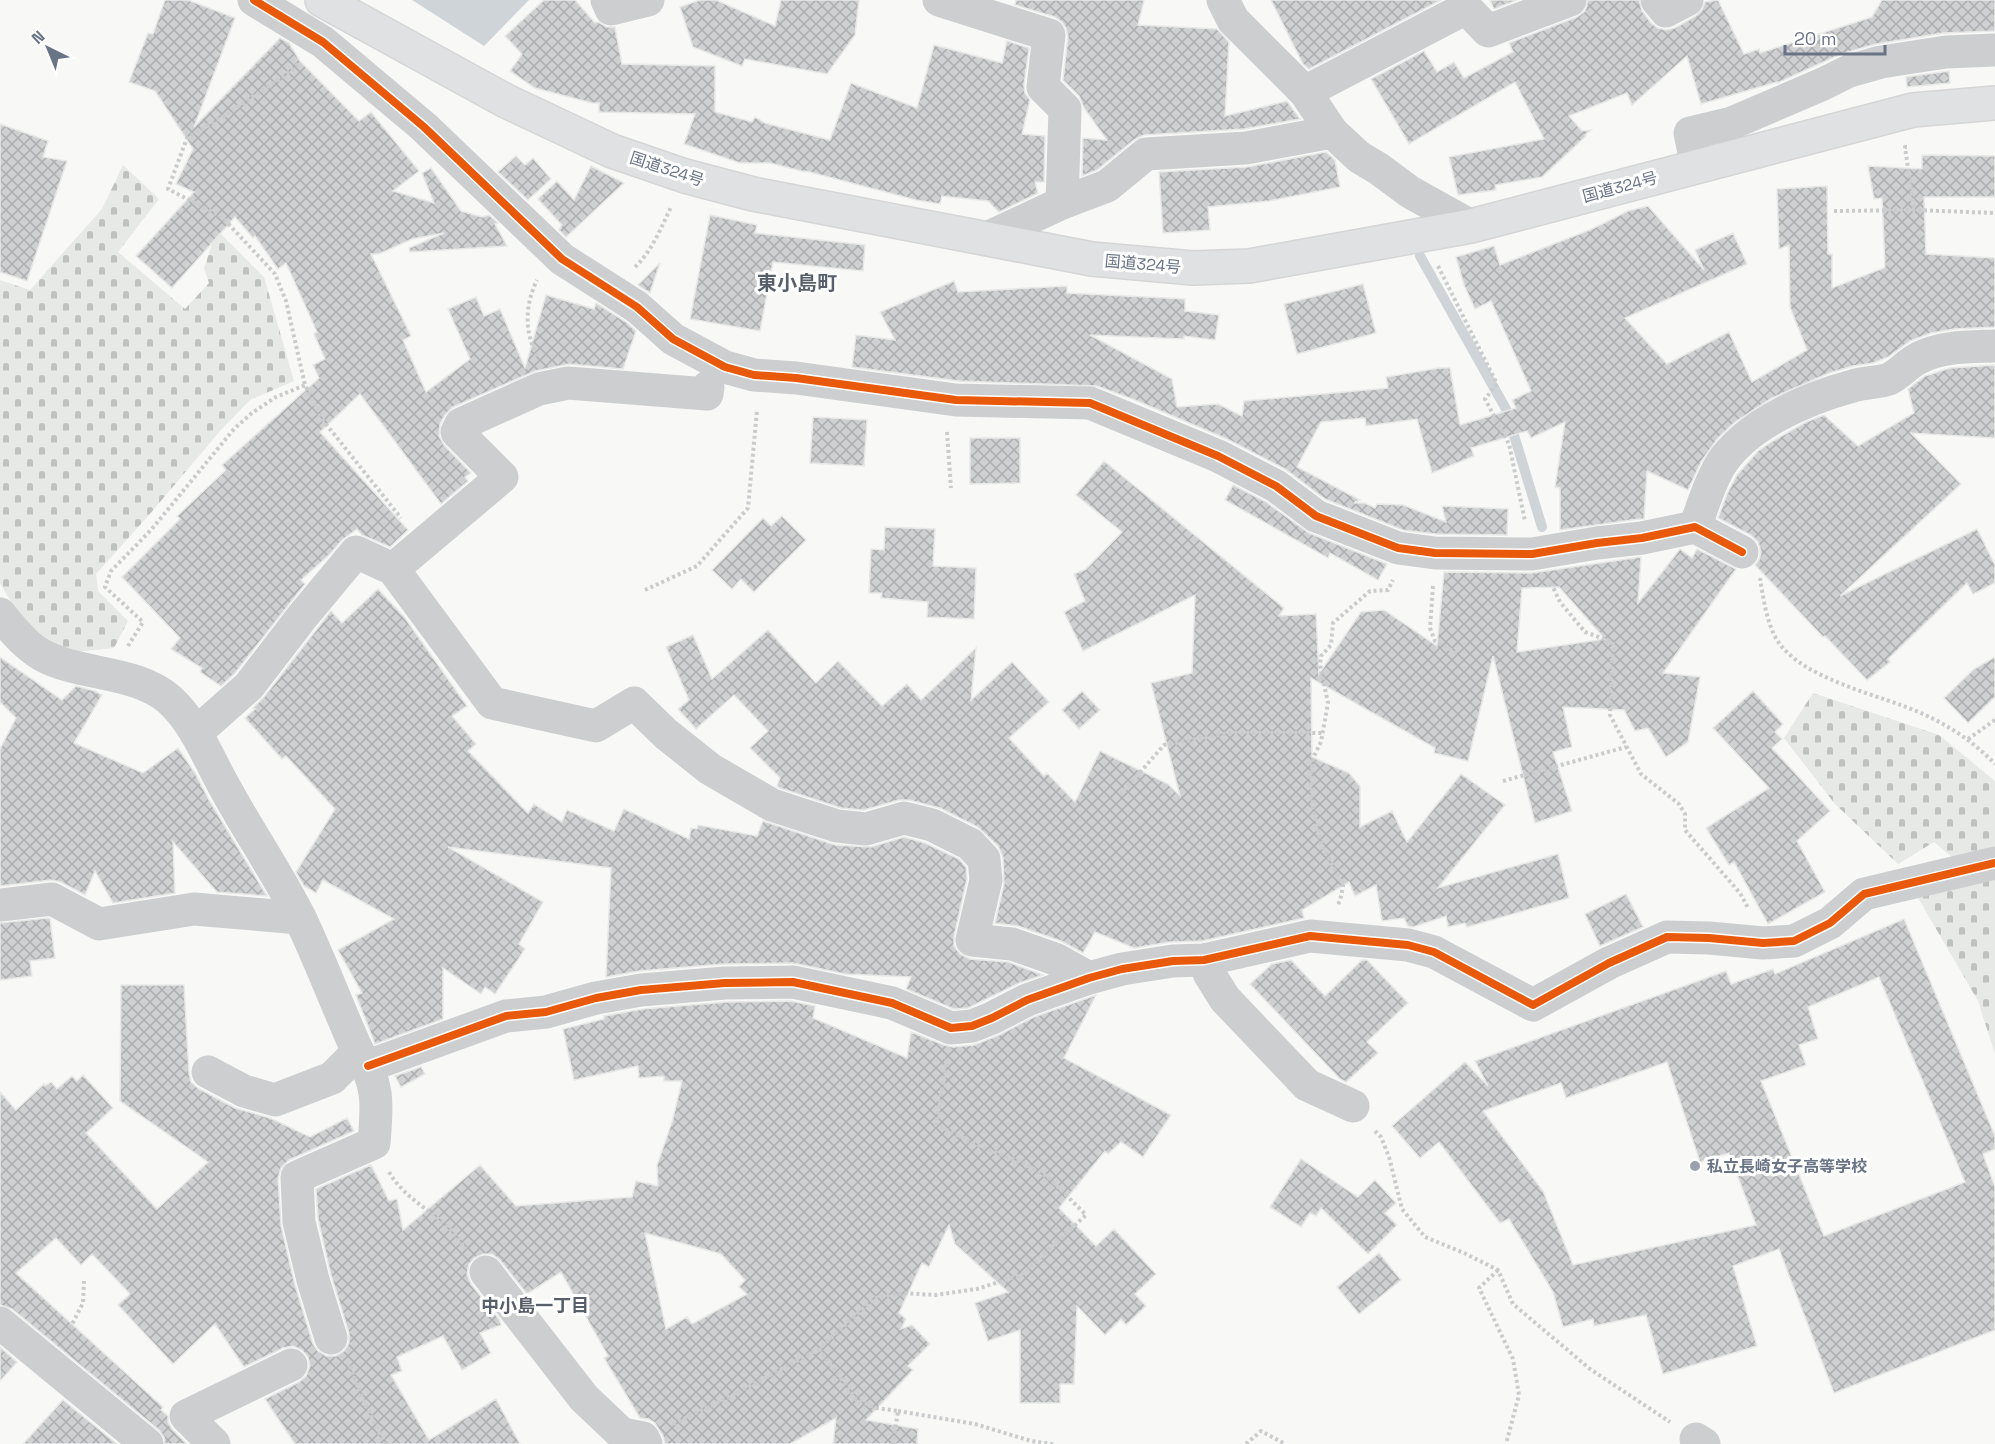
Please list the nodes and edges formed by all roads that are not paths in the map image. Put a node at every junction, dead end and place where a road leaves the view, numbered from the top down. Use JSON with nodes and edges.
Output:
{"nodes":[{"id":1,"x":254,"y":0,"type":"edge"},
{"id":2,"x":322,"y":0,"type":"edge"},
{"id":3,"x":607,"y":0,"type":"edge"},
{"id":4,"x":648,"y":0,"type":"edge"},
{"id":5,"x":939,"y":0,"type":"edge"},
{"id":6,"x":1224,"y":0,"type":"edge"},
{"id":7,"x":1570,"y":0,"type":"edge"},
{"id":8,"x":1657,"y":0,"type":"edge"},
{"id":9,"x":1687,"y":0,"type":"edge"},
{"id":10,"x":1995,"y":51,"type":"edge"},
{"id":11,"x":1305,"y":92,"type":"junction"},
{"id":12,"x":1995,"y":103,"type":"edge"},
{"id":13,"x":1332,"y":132,"type":"junction"},
{"id":14,"x":1697,"y":167,"type":"junction"},
{"id":15,"x":1062,"y":203,"type":"junction"},
{"id":16,"x":1471,"y":226,"type":"junction"},
{"id":17,"x":985,"y":239,"type":"junction"},
{"id":18,"x":1995,"y":346,"type":"edge"},
{"id":19,"x":708,"y":387,"type":"dead end"},
{"id":20,"x":1695,"y":527,"type":"junction"},
{"id":21,"x":1742,"y":552,"type":"road end"},
{"id":22,"x":393,"y":569,"type":"junction"},
{"id":23,"x":0,"y":614,"type":"edge"},
{"id":24,"x":196,"y":733,"type":"junction"},
{"id":25,"x":1995,"y":863,"type":"edge"},
{"id":26,"x":0,"y":905,"type":"edge"},
{"id":27,"x":300,"y":918,"type":"junction"},
{"id":28,"x":1204,"y":960,"type":"junction"},
{"id":29,"x":1089,"y":978,"type":"junction"},
{"id":30,"x":363,"y":1059,"type":"junction"},
{"id":31,"x":208,"y":1072,"type":"dead end"},
{"id":32,"x":1353,"y":1106,"type":"road end"},
{"id":33,"x":486,"y":1272,"type":"road end"},
{"id":34,"x":0,"y":1323,"type":"edge"},
{"id":35,"x":331,"y":1338,"type":"road end"},
{"id":36,"x":291,"y":1365,"type":"dead end"},
{"id":37,"x":644,"y":1441,"type":"edge"},
{"id":38,"x":147,"y":1444,"type":"edge"},
{"id":39,"x":214,"y":1444,"type":"edge"}],
"edges":[{"from":1,"to":20,"type":"street"},
{"from":2,"to":17,"type":"highway","name":"国道324号"},
{"from":3,"to":4,"type":"street"},
{"from":5,"to":15,"type":"street"},
{"from":6,"to":11,"type":"street"},
{"from":7,"to":11,"type":"street"},
{"from":8,"to":9,"type":"street"},
{"from":10,"to":14,"type":"street"},
{"from":11,"to":13,"type":"street"},
{"from":12,"to":14,"type":"highway","name":"国道324号"},
{"from":13,"to":15,"type":"street"},
{"from":13,"to":16,"type":"street"},
{"from":14,"to":16,"type":"highway","name":"国道324号"},
{"from":15,"to":17,"type":"street"},
{"from":16,"to":17,"type":"highway","name":"国道324号"},
{"from":18,"to":20,"type":"street"},
{"from":19,"to":22,"type":"street"},
{"from":20,"to":21,"type":"street"},
{"from":22,"to":24,"type":"street"},
{"from":22,"to":29,"type":"street"},
{"from":23,"to":24,"type":"street"},
{"from":24,"to":27,"type":"street"},
{"from":25,"to":28,"type":"street"},
{"from":26,"to":27,"type":"street"},
{"from":27,"to":30,"type":"street"},
{"from":28,"to":29,"type":"street"},
{"from":28,"to":32,"type":"street"},
{"from":29,"to":30,"type":"street"},
{"from":30,"to":31,"type":"street"},
{"from":30,"to":35,"type":"street"},
{"from":33,"to":37,"type":"street"},
{"from":34,"to":38,"type":"street"},
{"from":36,"to":39,"type":"street"}]}
